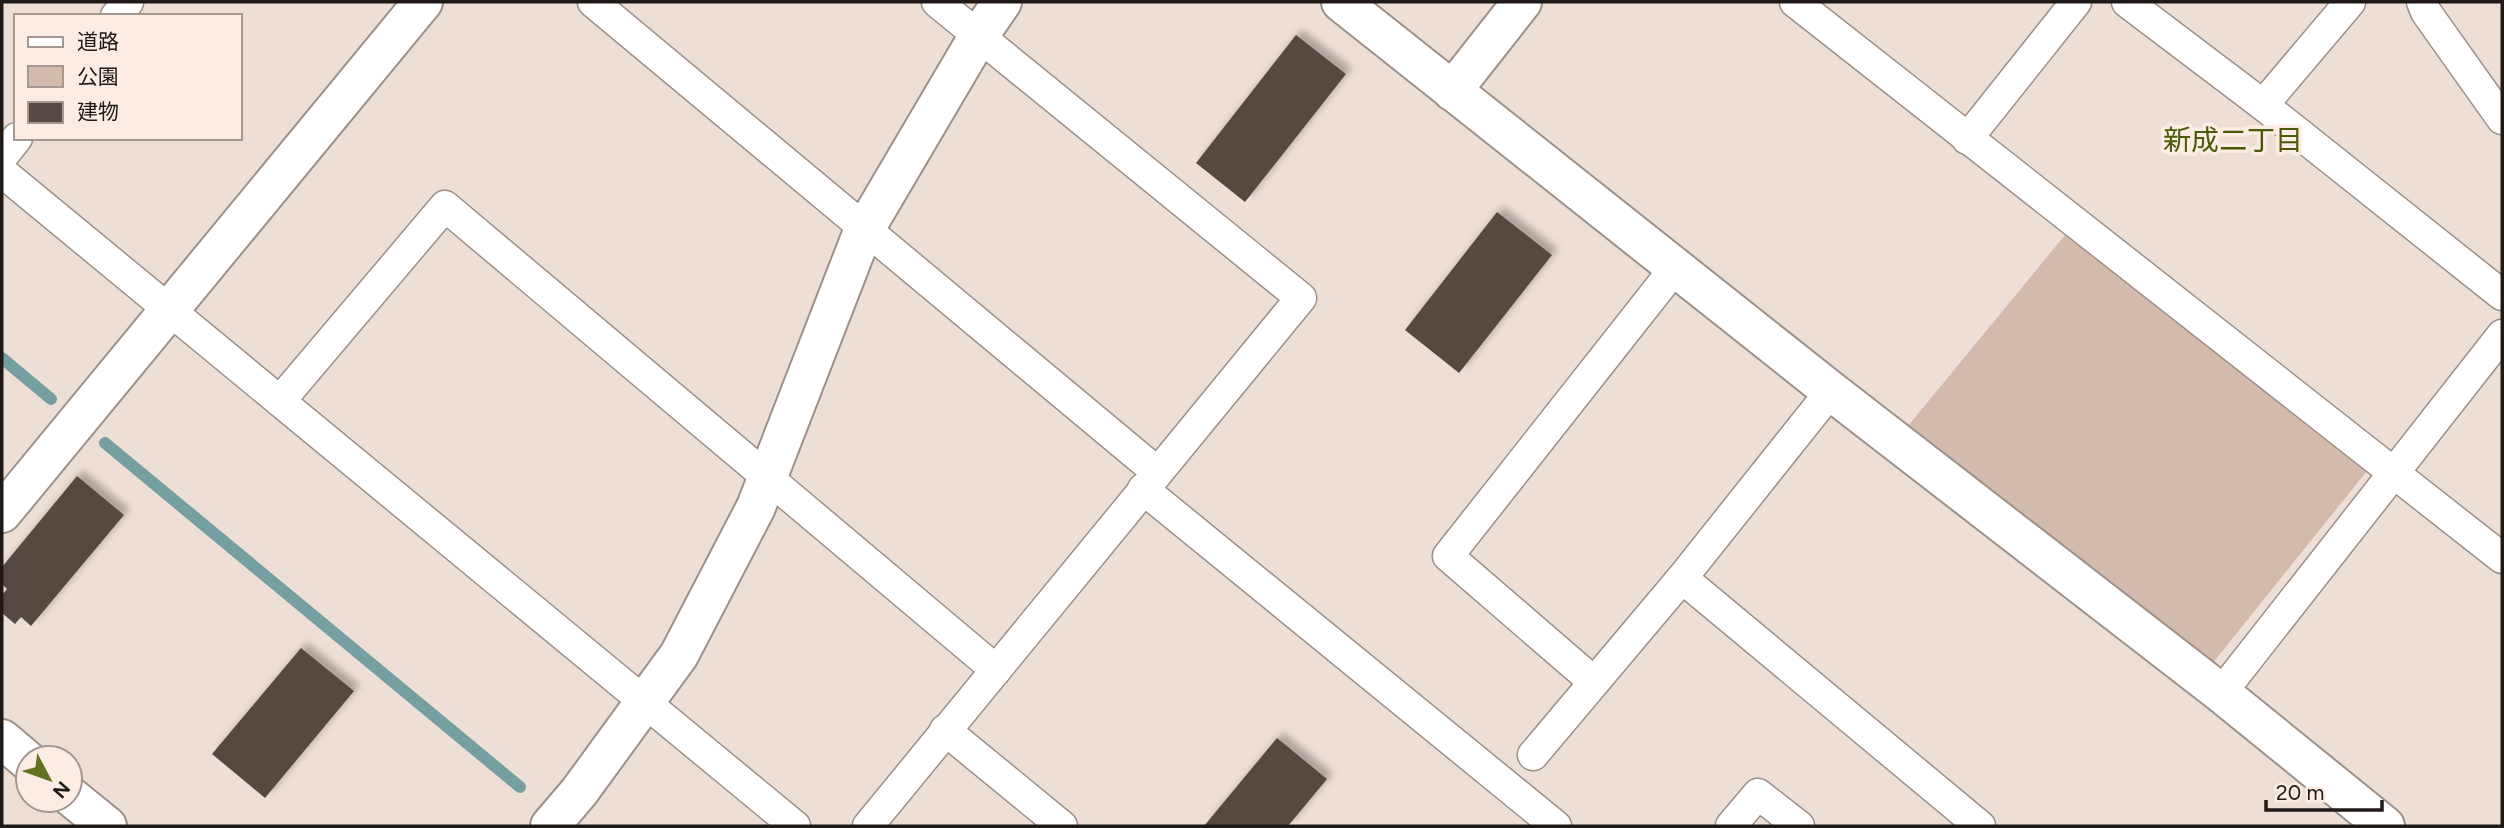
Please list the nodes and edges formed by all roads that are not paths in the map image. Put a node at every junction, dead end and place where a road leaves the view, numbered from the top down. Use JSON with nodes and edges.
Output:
{"nodes":[{"id":1,"x":423,"y":2,"type":"edge"},
{"id":2,"x":593,"y":2,"type":"edge"},
{"id":3,"x":937,"y":2,"type":"edge"},
{"id":4,"x":1002,"y":2,"type":"edge"},
{"id":5,"x":1341,"y":2,"type":"edge"},
{"id":6,"x":1522,"y":2,"type":"edge"},
{"id":7,"x":2076,"y":2,"type":"edge"},
{"id":8,"x":2127,"y":2,"type":"edge"},
{"id":9,"x":2350,"y":2,"type":"edge"},
{"id":10,"x":2422,"y":2,"type":"edge"},
{"id":11,"x":1799,"y":3,"type":"edge"},
{"id":12,"x":978,"y":37,"type":"junction"},
{"id":13,"x":1452,"y":91,"type":"junction"},
{"id":14,"x":2263,"y":105,"type":"junction"},
{"id":15,"x":2502,"y":119,"type":"edge"},
{"id":16,"x":1967,"y":139,"type":"junction"},
{"id":17,"x":15,"y":140,"type":"edge"},
{"id":18,"x":2,"y":157,"type":"edge"},
{"id":19,"x":2,"y":172,"type":"edge"},
{"id":20,"x":865,"y":229,"type":"junction"},
{"id":21,"x":1675,"y":268,"type":"junction"},
{"id":22,"x":2502,"y":295,"type":"edge"},
{"id":23,"x":169,"y":310,"type":"junction"},
{"id":24,"x":2502,"y":335,"type":"edge"},
{"id":25,"x":1831,"y":391,"type":"junction"},
{"id":26,"x":280,"y":401,"type":"junction"},
{"id":27,"x":2395,"y":472,"type":"junction"},
{"id":28,"x":767,"y":477,"type":"junction"},
{"id":29,"x":1150,"y":481,"type":"junction"},
{"id":30,"x":2,"y":513,"type":"edge"},
{"id":31,"x":2502,"y":558,"type":"edge"},
{"id":32,"x":1682,"y":578,"type":"junction"},
{"id":33,"x":996,"y":670,"type":"junction"},
{"id":34,"x":1594,"y":682,"type":"junction"},
{"id":35,"x":2221,"y":693,"type":"junction"},
{"id":36,"x":645,"y":703,"type":"junction"},
{"id":37,"x":946,"y":730,"type":"junction"},
{"id":38,"x":1533,"y":755,"type":"dead end"},
{"id":39,"x":84,"y":807,"type":"edge"},
{"id":40,"x":107,"y":826,"type":"edge"},
{"id":41,"x":550,"y":826,"type":"edge"},
{"id":42,"x":795,"y":826,"type":"edge"},
{"id":43,"x":868,"y":826,"type":"edge"},
{"id":44,"x":1062,"y":826,"type":"edge"},
{"id":45,"x":1556,"y":826,"type":"edge"},
{"id":46,"x":1731,"y":826,"type":"edge"},
{"id":47,"x":1799,"y":826,"type":"edge"},
{"id":48,"x":1980,"y":826,"type":"edge"},
{"id":49,"x":2385,"y":826,"type":"edge"}],
"edges":[{"from":1,"to":23,"type":"street"},
{"from":2,"to":20,"type":"street"},
{"from":3,"to":12,"type":"street"},
{"from":4,"to":12,"type":"street"},
{"from":5,"to":13,"type":"street"},
{"from":6,"to":13,"type":"street"},
{"from":7,"to":16,"type":"street"},
{"from":8,"to":14,"type":"street"},
{"from":9,"to":14,"type":"street"},
{"from":10,"to":15,"type":"street"},
{"from":11,"to":16,"type":"street"},
{"from":12,"to":20,"type":"street"},
{"from":12,"to":29,"type":"street"},
{"from":13,"to":21,"type":"street"},
{"from":14,"to":22,"type":"street"},
{"from":16,"to":27,"type":"street"},
{"from":17,"to":18,"type":"street"},
{"from":19,"to":23,"type":"street"},
{"from":20,"to":28,"type":"street"},
{"from":20,"to":29,"type":"street"},
{"from":21,"to":25,"type":"street"},
{"from":21,"to":34,"type":"street"},
{"from":23,"to":26,"type":"street"},
{"from":23,"to":30,"type":"street"},
{"from":24,"to":27,"type":"street"},
{"from":25,"to":32,"type":"street"},
{"from":25,"to":35,"type":"street"},
{"from":26,"to":28,"type":"street"},
{"from":26,"to":36,"type":"street"},
{"from":27,"to":31,"type":"street"},
{"from":27,"to":35,"type":"street"},
{"from":28,"to":33,"type":"street"},
{"from":28,"to":36,"type":"street"},
{"from":29,"to":33,"type":"street"},
{"from":29,"to":45,"type":"street"},
{"from":32,"to":34,"type":"street"},
{"from":32,"to":48,"type":"street"},
{"from":33,"to":37,"type":"street"},
{"from":34,"to":38,"type":"street"},
{"from":35,"to":49,"type":"street"},
{"from":36,"to":41,"type":"street"},
{"from":36,"to":42,"type":"street"},
{"from":37,"to":43,"type":"street"},
{"from":37,"to":44,"type":"street"},
{"from":39,"to":40,"type":"street"},
{"from":46,"to":47,"type":"street"}]}
